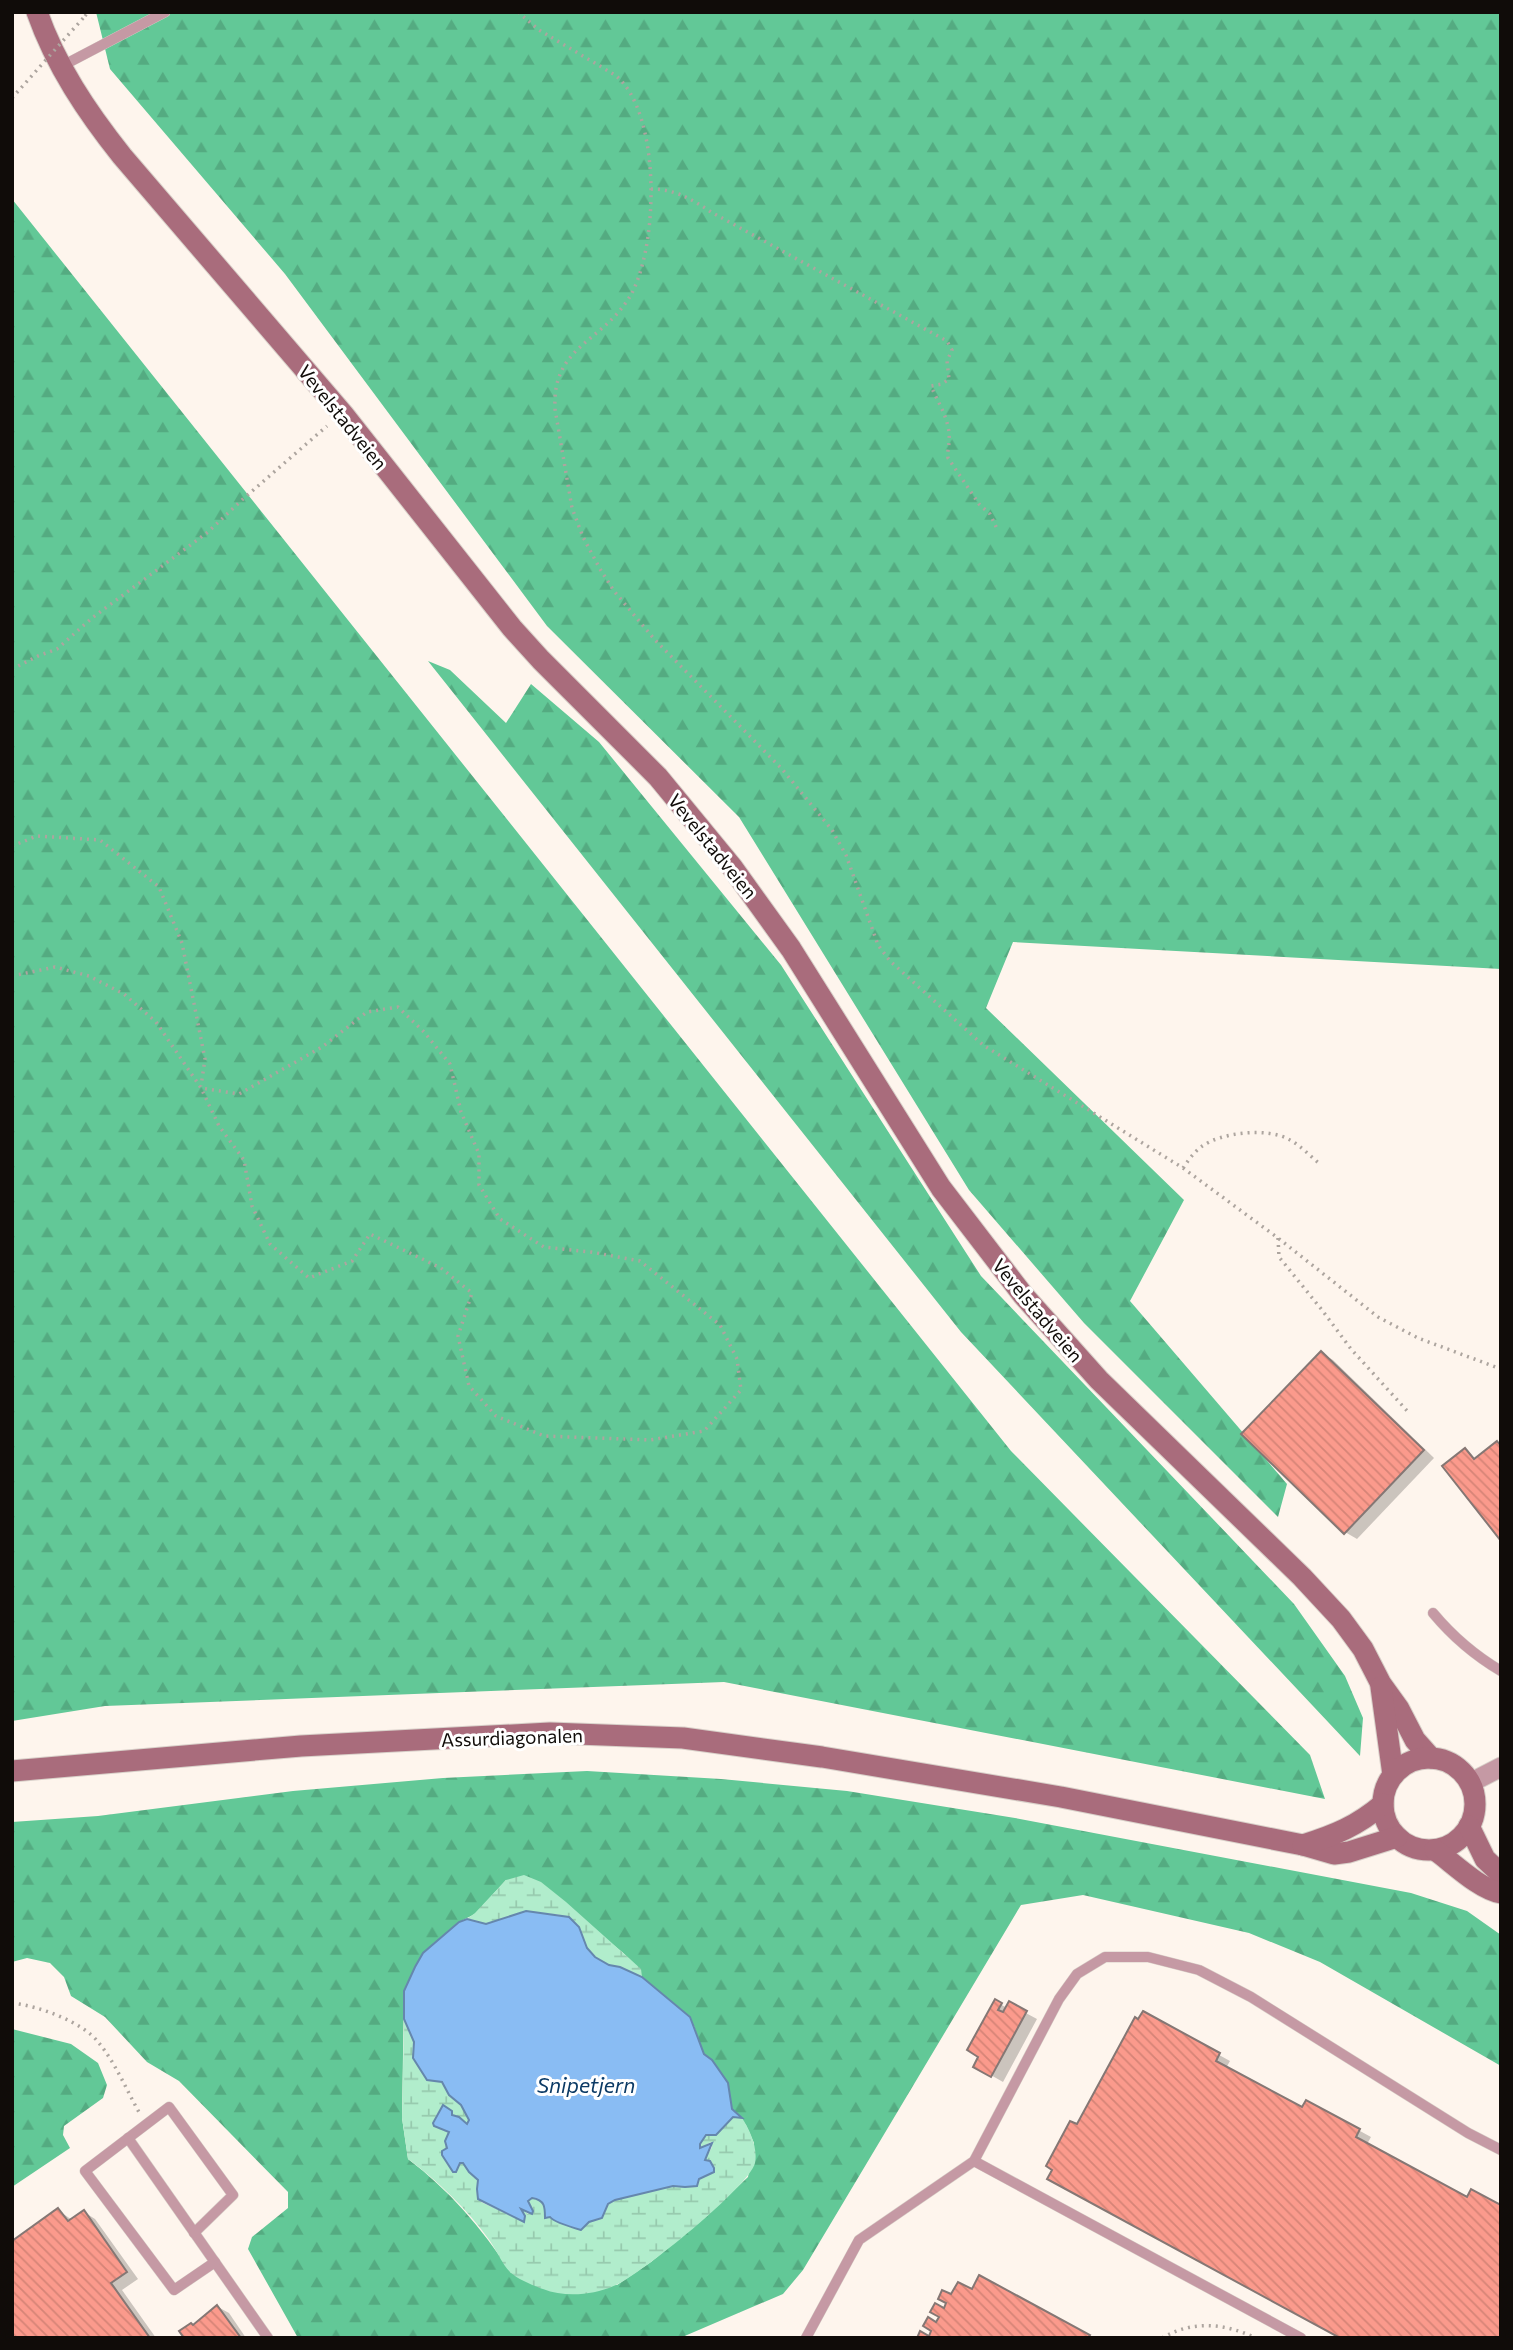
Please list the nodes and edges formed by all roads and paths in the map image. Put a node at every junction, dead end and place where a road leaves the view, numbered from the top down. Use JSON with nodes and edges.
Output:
{"nodes":[{"id":1,"x":37,"y":12,"type":"edge"},
{"id":2,"x":165,"y":12,"type":"edge"},
{"id":3,"x":518,"y":12,"type":"edge"},
{"id":4,"x":87,"y":14,"type":"edge"},
{"id":5,"x":61,"y":66,"type":"junction"},
{"id":6,"x":12,"y":98,"type":"edge"},
{"id":7,"x":651,"y":189,"type":"junction"},
{"id":8,"x":343,"y":414,"type":"junction"},
{"id":9,"x":998,"y":531,"type":"dead end"},
{"id":10,"x":12,"y":669,"type":"edge"},
{"id":11,"x":12,"y":846,"type":"edge"},
{"id":12,"x":12,"y":976,"type":"edge"},
{"id":13,"x":201,"y":1088,"type":"junction"},
{"id":14,"x":1320,"y":1164,"type":"dead end"},
{"id":15,"x":1183,"y":1168,"type":"junction"},
{"id":16,"x":1278,"y":1238,"type":"junction"},
{"id":17,"x":1501,"y":1369,"type":"edge"},
{"id":18,"x":1410,"y":1414,"type":"dead end"},
{"id":19,"x":1433,"y":1614,"type":"dead end"},
{"id":20,"x":1501,"y":1671,"type":"edge"},
{"id":21,"x":1381,"y":1684,"type":"junction"},
{"id":22,"x":1431,"y":1758,"type":"junction"},
{"id":23,"x":1501,"y":1767,"type":"edge"},
{"id":24,"x":12,"y":1771,"type":"edge"},
{"id":25,"x":1393,"y":1776,"type":"junction"},
{"id":26,"x":1470,"y":1783,"type":"junction"},
{"id":27,"x":1383,"y":1804,"type":"junction"},
{"id":28,"x":1469,"y":1826,"type":"junction"},
{"id":29,"x":1396,"y":1837,"type":"junction"},
{"id":30,"x":1303,"y":1846,"type":"junction"},
{"id":31,"x":1435,"y":1850,"type":"junction"},
{"id":32,"x":1501,"y":1874,"type":"edge"},
{"id":33,"x":1501,"y":1893,"type":"edge"},
{"id":34,"x":12,"y":2003,"type":"edge"},
{"id":35,"x":146,"y":2125,"type":"junction"},
{"id":36,"x":128,"y":2138,"type":"junction"},
{"id":37,"x":1501,"y":2150,"type":"edge"},
{"id":38,"x":974,"y":2161,"type":"junction"},
{"id":39,"x":194,"y":2233,"type":"junction"},
{"id":40,"x":215,"y":2262,"type":"junction"},
{"id":41,"x":268,"y":2338,"type":"edge"},
{"id":42,"x":806,"y":2338,"type":"edge"},
{"id":43,"x":1162,"y":2338,"type":"edge"},
{"id":44,"x":1256,"y":2338,"type":"edge"},
{"id":45,"x":1301,"y":2338,"type":"edge"}],
"edges":[{"from":1,"to":5,"type":"main road","name":"Vevelstadveien"},
{"from":2,"to":5,"type":"lane"},
{"from":3,"to":7,"type":"path"},
{"from":4,"to":6,"type":"path","bridge":true},
{"from":5,"to":8,"type":"main road","name":"Vevelstadveien"},
{"from":7,"to":9,"type":"path"},
{"from":7,"to":15,"type":"path"},
{"from":8,"to":10,"type":"path"},
{"from":8,"to":21,"type":"main road","name":"Vevelstadveien"},
{"from":11,"to":13,"type":"path"},
{"from":12,"to":13,"type":"path"},
{"from":13,"to":13,"type":"path"},
{"from":14,"to":15,"type":"path"},
{"from":15,"to":16,"type":"path"},
{"from":16,"to":17,"type":"path"},
{"from":16,"to":18,"type":"path"},
{"from":19,"to":20,"type":"lane"},
{"from":21,"to":22,"type":"main road","name":"Vevelstadveien"},
{"from":21,"to":25,"type":"main road","name":"Vevelstadveien"},
{"from":22,"to":25,"type":"main road"},
{"from":22,"to":26,"type":"main road","name":"Vevelstadveien"},
{"from":23,"to":26,"type":"street"},
{"from":24,"to":30,"type":"main road","name":"Assurdiagonalen"},
{"from":25,"to":27,"type":"main road","name":"Vevelstadveien"},
{"from":26,"to":28,"type":"main road"},
{"from":27,"to":29,"type":"main road"},
{"from":27,"to":30,"type":"main road"},
{"from":28,"to":31,"type":"main road"},
{"from":28,"to":32,"type":"main road"},
{"from":29,"to":30,"type":"main road"},
{"from":29,"to":31,"type":"main road"},
{"from":31,"to":33,"type":"main road"},
{"from":34,"to":35,"type":"path"},
{"from":35,"to":36,"type":"lane"},
{"from":35,"to":39,"type":"lane"},
{"from":36,"to":39,"type":"lane"},
{"from":36,"to":40,"type":"lane"},
{"from":37,"to":38,"type":"lane"},
{"from":38,"to":42,"type":"lane"},
{"from":38,"to":45,"type":"lane"},
{"from":39,"to":40,"type":"lane"},
{"from":40,"to":41,"type":"lane"},
{"from":43,"to":44,"type":"path"}]}
